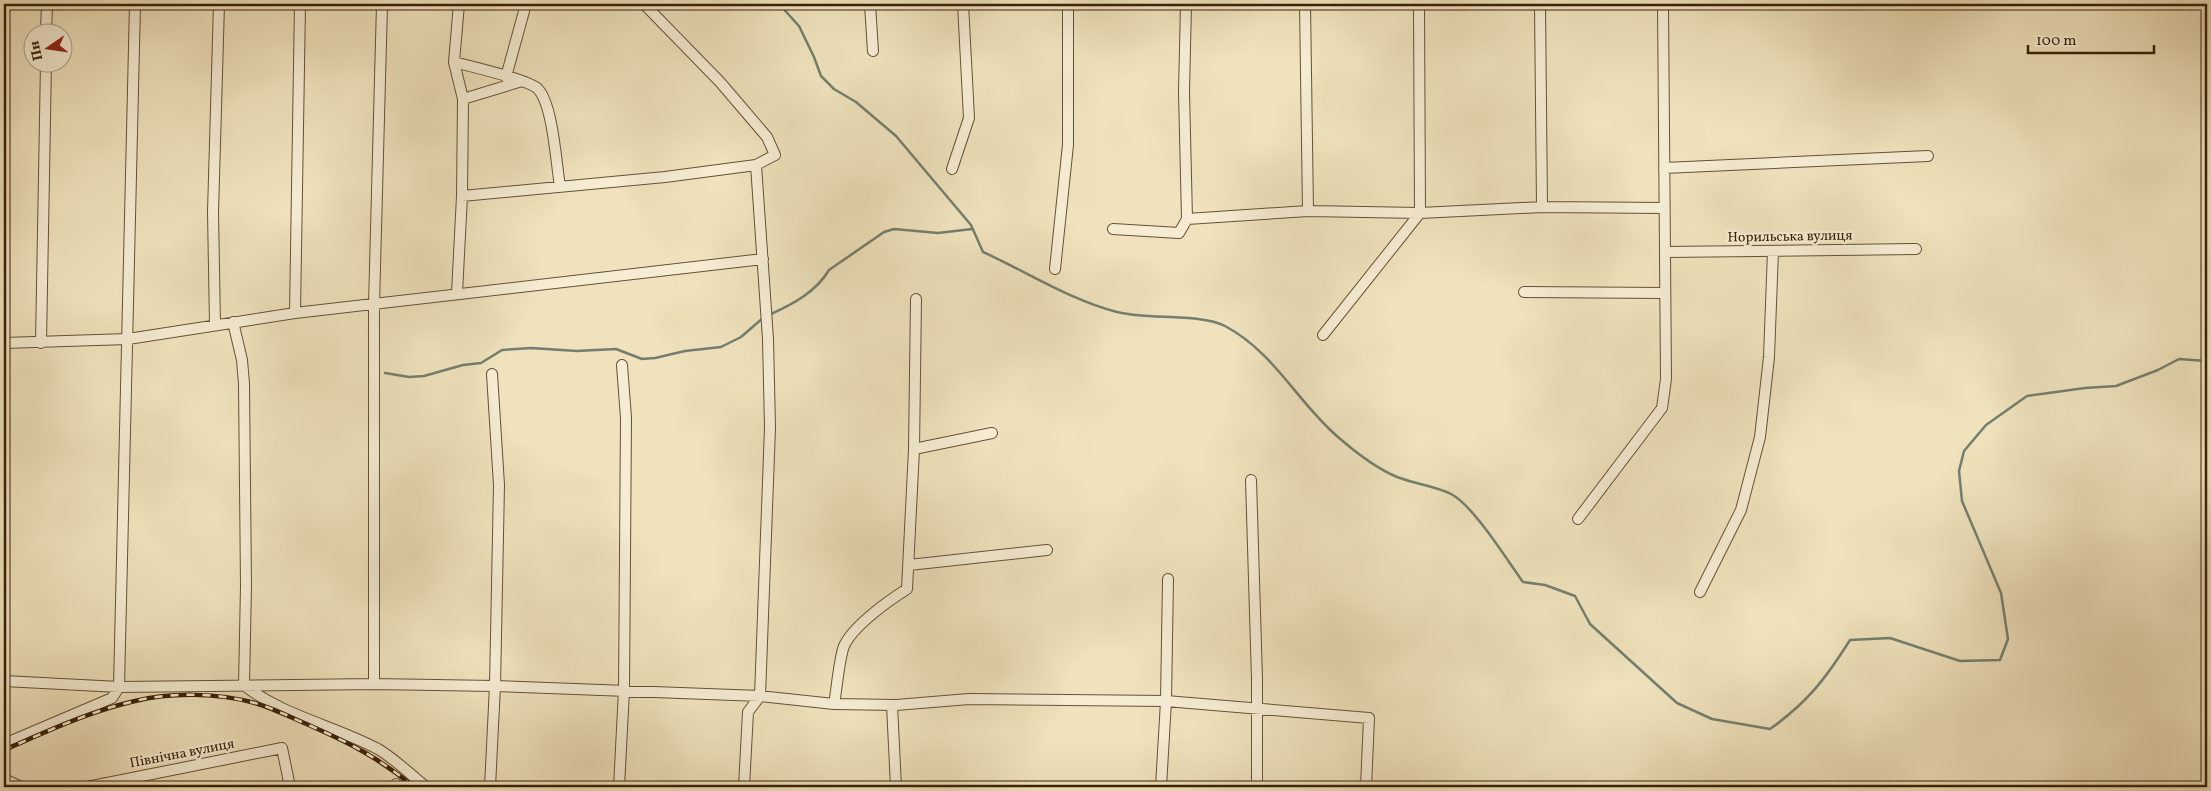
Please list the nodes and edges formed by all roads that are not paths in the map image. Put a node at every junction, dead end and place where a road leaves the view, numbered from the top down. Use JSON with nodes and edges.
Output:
{"nodes":[{"id":1,"x":47,"y":4,"type":"edge"},
{"id":2,"x":135,"y":4,"type":"edge"},
{"id":3,"x":219,"y":4,"type":"edge"},
{"id":4,"x":300,"y":4,"type":"edge"},
{"id":5,"x":382,"y":4,"type":"edge"},
{"id":6,"x":459,"y":4,"type":"edge"},
{"id":7,"x":526,"y":4,"type":"edge"},
{"id":8,"x":644,"y":4,"type":"edge"},
{"id":9,"x":870,"y":4,"type":"edge"},
{"id":10,"x":963,"y":4,"type":"edge"},
{"id":11,"x":1068,"y":4,"type":"edge"},
{"id":12,"x":1186,"y":4,"type":"edge"},
{"id":13,"x":1305,"y":4,"type":"edge"},
{"id":14,"x":1419,"y":4,"type":"edge"},
{"id":15,"x":1540,"y":4,"type":"edge"},
{"id":16,"x":1663,"y":4,"type":"edge"},
{"id":17,"x":46,"y":22,"type":"edge"},
{"id":18,"x":873,"y":51,"type":"dead end"},
{"id":19,"x":454,"y":62,"type":"junction"},
{"id":20,"x":46,"y":72,"type":"edge"},
{"id":21,"x":506,"y":77,"type":"junction"},
{"id":22,"x":522,"y":81,"type":"junction"},
{"id":23,"x":463,"y":99,"type":"junction"},
{"id":24,"x":1928,"y":156,"type":"dead end"},
{"id":25,"x":756,"y":165,"type":"junction"},
{"id":26,"x":1664,"y":168,"type":"junction"},
{"id":27,"x":952,"y":169,"type":"dead end"},
{"id":28,"x":560,"y":186,"type":"junction"},
{"id":29,"x":462,"y":196,"type":"junction"},
{"id":30,"x":1542,"y":207,"type":"junction"},
{"id":31,"x":1664,"y":208,"type":"junction"},
{"id":32,"x":1308,"y":211,"type":"junction"},
{"id":33,"x":1420,"y":213,"type":"junction"},
{"id":34,"x":1187,"y":219,"type":"junction"},
{"id":35,"x":1113,"y":229,"type":"dead end"},
{"id":36,"x":1916,"y":249,"type":"dead end"},
{"id":37,"x":1773,"y":251,"type":"junction"},
{"id":38,"x":1664,"y":252,"type":"junction"},
{"id":39,"x":763,"y":259,"type":"junction"},
{"id":40,"x":1055,"y":269,"type":"dead end"},
{"id":41,"x":1524,"y":292,"type":"dead end"},
{"id":42,"x":457,"y":293,"type":"junction"},
{"id":43,"x":1665,"y":293,"type":"junction"},
{"id":44,"x":916,"y":299,"type":"dead end"},
{"id":45,"x":374,"y":305,"type":"junction"},
{"id":46,"x":295,"y":313,"type":"junction"},
{"id":47,"x":233,"y":322,"type":"junction"},
{"id":48,"x":215,"y":325,"type":"junction"},
{"id":49,"x":1323,"y":335,"type":"dead end"},
{"id":50,"x":128,"y":339,"type":"junction"},
{"id":51,"x":4,"y":343,"type":"edge"},
{"id":52,"x":41,"y":343,"type":"junction"},
{"id":53,"x":622,"y":364,"type":"dead end"},
{"id":54,"x":492,"y":374,"type":"dead end"},
{"id":55,"x":992,"y":433,"type":"dead end"},
{"id":56,"x":914,"y":449,"type":"junction"},
{"id":57,"x":1250,"y":480,"type":"dead end"},
{"id":58,"x":1578,"y":519,"type":"dead end"},
{"id":59,"x":1047,"y":550,"type":"dead end"},
{"id":60,"x":909,"y":565,"type":"junction"},
{"id":61,"x":1168,"y":579,"type":"dead end"},
{"id":62,"x":1700,"y":592,"type":"dead end"},
{"id":63,"x":4,"y":682,"type":"edge"},
{"id":64,"x":244,"y":684,"type":"junction"},
{"id":65,"x":374,"y":684,"type":"junction"},
{"id":66,"x":495,"y":686,"type":"junction"},
{"id":67,"x":119,"y":687,"type":"junction"},
{"id":68,"x":624,"y":690,"type":"junction"},
{"id":69,"x":760,"y":696,"type":"junction"},
{"id":70,"x":1166,"y":701,"type":"junction"},
{"id":71,"x":834,"y":704,"type":"junction"},
{"id":72,"x":892,"y":705,"type":"junction"},
{"id":73,"x":1256,"y":710,"type":"junction"},
{"id":74,"x":4,"y":744,"type":"edge"},
{"id":75,"x":4,"y":780,"type":"edge"},
{"id":76,"x":21,"y":787,"type":"edge"},
{"id":77,"x":87,"y":787,"type":"edge"},
{"id":78,"x":290,"y":787,"type":"edge"},
{"id":79,"x":426,"y":787,"type":"edge"},
{"id":80,"x":490,"y":787,"type":"edge"},
{"id":81,"x":619,"y":787,"type":"edge"},
{"id":82,"x":744,"y":787,"type":"edge"},
{"id":83,"x":896,"y":787,"type":"edge"},
{"id":84,"x":1160,"y":787,"type":"edge"},
{"id":85,"x":1256,"y":787,"type":"edge"},
{"id":86,"x":1366,"y":787,"type":"edge"}],
"edges":[{"from":1,"to":17,"type":"street"},
{"from":2,"to":50,"type":"street"},
{"from":3,"to":48,"type":"street"},
{"from":4,"to":46,"type":"street"},
{"from":5,"to":45,"type":"street"},
{"from":6,"to":19,"type":"street"},
{"from":7,"to":21,"type":"street"},
{"from":8,"to":25,"type":"street"},
{"from":9,"to":18,"type":"street"},
{"from":10,"to":27,"type":"street"},
{"from":11,"to":40,"type":"street"},
{"from":12,"to":34,"type":"street"},
{"from":13,"to":32,"type":"street"},
{"from":14,"to":33,"type":"street"},
{"from":15,"to":30,"type":"street"},
{"from":16,"to":26,"type":"street"},
{"from":19,"to":21,"type":"street"},
{"from":19,"to":23,"type":"street"},
{"from":20,"to":52,"type":"street"},
{"from":21,"to":22,"type":"street"},
{"from":22,"to":23,"type":"street"},
{"from":22,"to":28,"type":"street"},
{"from":23,"to":29,"type":"street"},
{"from":24,"to":26,"type":"street"},
{"from":25,"to":28,"type":"street"},
{"from":25,"to":39,"type":"street"},
{"from":26,"to":31,"type":"street"},
{"from":28,"to":29,"type":"street"},
{"from":29,"to":42,"type":"street"},
{"from":30,"to":31,"type":"street"},
{"from":30,"to":33,"type":"street"},
{"from":31,"to":38,"type":"street"},
{"from":32,"to":33,"type":"street"},
{"from":32,"to":34,"type":"street"},
{"from":33,"to":49,"type":"street"},
{"from":34,"to":35,"type":"street"},
{"from":36,"to":37,"type":"street","name":"Норильська вулиця"},
{"from":37,"to":38,"type":"street","name":"Норильська вулиця"},
{"from":37,"to":62,"type":"street"},
{"from":38,"to":43,"type":"street"},
{"from":39,"to":42,"type":"street"},
{"from":39,"to":69,"type":"street"},
{"from":41,"to":43,"type":"street"},
{"from":42,"to":45,"type":"street"},
{"from":43,"to":58,"type":"street"},
{"from":44,"to":56,"type":"street"},
{"from":45,"to":46,"type":"street"},
{"from":45,"to":65,"type":"street"},
{"from":46,"to":47,"type":"street"},
{"from":47,"to":48,"type":"street"},
{"from":47,"to":64,"type":"street"},
{"from":48,"to":50,"type":"street"},
{"from":50,"to":52,"type":"street"},
{"from":50,"to":67,"type":"street"},
{"from":51,"to":52,"type":"street"},
{"from":53,"to":68,"type":"street"},
{"from":54,"to":66,"type":"street"},
{"from":55,"to":56,"type":"street"},
{"from":56,"to":60,"type":"street"},
{"from":57,"to":73,"type":"street"},
{"from":59,"to":60,"type":"street"},
{"from":60,"to":71,"type":"street"},
{"from":61,"to":70,"type":"street"},
{"from":63,"to":67,"type":"street"},
{"from":64,"to":65,"type":"street"},
{"from":64,"to":67,"type":"street"},
{"from":64,"to":79,"type":"street"},
{"from":65,"to":66,"type":"street"},
{"from":66,"to":68,"type":"street"},
{"from":66,"to":80,"type":"street"},
{"from":67,"to":74,"type":"street"},
{"from":68,"to":69,"type":"street"},
{"from":68,"to":81,"type":"street"},
{"from":69,"to":71,"type":"street"},
{"from":69,"to":82,"type":"street"},
{"from":70,"to":72,"type":"street"},
{"from":70,"to":73,"type":"street"},
{"from":70,"to":84,"type":"street"},
{"from":71,"to":72,"type":"street"},
{"from":72,"to":83,"type":"street"},
{"from":73,"to":85,"type":"street"},
{"from":73,"to":86,"type":"street"},
{"from":75,"to":76,"type":"street"},
{"from":77,"to":78,"type":"street","name":"Північна вулиця"}]}
